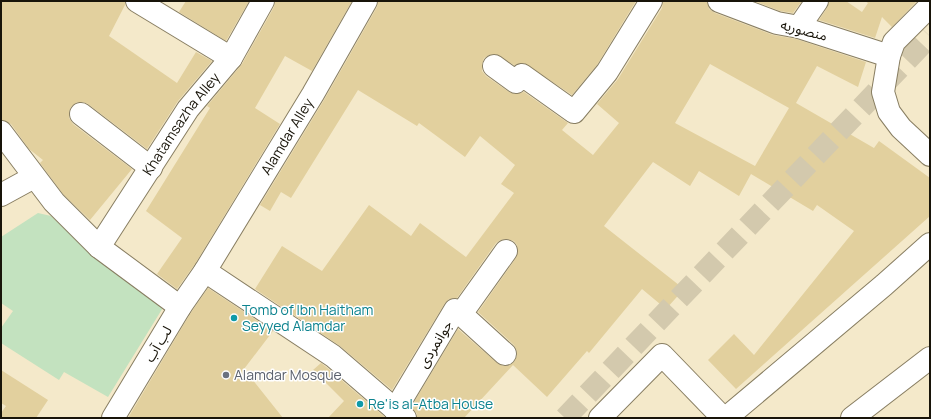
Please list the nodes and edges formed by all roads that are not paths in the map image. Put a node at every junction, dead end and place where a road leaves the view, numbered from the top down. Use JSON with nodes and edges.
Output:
{"nodes":[{"id":1,"x":137,"y":1,"type":"edge"},
{"id":2,"x":263,"y":1,"type":"edge"},
{"id":3,"x":366,"y":1,"type":"edge"},
{"id":4,"x":651,"y":1,"type":"edge"},
{"id":5,"x":719,"y":1,"type":"edge"},
{"id":6,"x":817,"y":1,"type":"edge"},
{"id":7,"x":930,"y":6,"type":"edge"},
{"id":8,"x":799,"y":27,"type":"junction"},
{"id":9,"x":889,"y":56,"type":"junction"},
{"id":10,"x":231,"y":58,"type":"junction"},
{"id":11,"x":494,"y":66,"type":"dead end"},
{"id":12,"x":81,"y":114,"type":"dead end"},
{"id":13,"x":1,"y":132,"type":"edge"},
{"id":14,"x":930,"y":155,"type":"edge"},
{"id":15,"x":151,"y":168,"type":"junction"},
{"id":16,"x":34,"y":177,"type":"junction"},
{"id":17,"x":1,"y":195,"type":"edge"},
{"id":18,"x":930,"y":244,"type":"edge"},
{"id":19,"x":99,"y":247,"type":"junction"},
{"id":20,"x":506,"y":251,"type":"dead end"},
{"id":21,"x":205,"y":271,"type":"junction"},
{"id":22,"x":180,"y":307,"type":"junction"},
{"id":23,"x":461,"y":314,"type":"junction"},
{"id":24,"x":505,"y":354,"type":"dead end"},
{"id":25,"x":930,"y":358,"type":"edge"},
{"id":26,"x":400,"y":414,"type":"edge"},
{"id":27,"x":113,"y":418,"type":"edge"},
{"id":28,"x":600,"y":418,"type":"edge"},
{"id":29,"x":725,"y":418,"type":"edge"},
{"id":30,"x":852,"y":418,"type":"edge"}],
"edges":[{"from":1,"to":10,"type":"street"},
{"from":2,"to":10,"type":"street","name":"Khatamsazha Alley"},
{"from":3,"to":21,"type":"street","name":"Alamdar Alley"},
{"from":4,"to":11,"type":"street"},
{"from":5,"to":8,"type":"street","name":"منصوریه"},
{"from":6,"to":8,"type":"street"},
{"from":7,"to":9,"type":"street"},
{"from":8,"to":9,"type":"street","name":"منصوریه"},
{"from":9,"to":14,"type":"street"},
{"from":10,"to":15,"type":"street","name":"Khatamsazha Alley"},
{"from":12,"to":15,"type":"street"},
{"from":13,"to":16,"type":"street"},
{"from":15,"to":19,"type":"street","name":"Khatamsazha Alley"},
{"from":16,"to":17,"type":"street"},
{"from":16,"to":19,"type":"street"},
{"from":18,"to":29,"type":"street"},
{"from":19,"to":22,"type":"street"},
{"from":20,"to":23,"type":"street","name":"جوانمردی"},
{"from":21,"to":22,"type":"street","name":"لب آب"},
{"from":21,"to":26,"type":"street"},
{"from":22,"to":27,"type":"street","name":"لب آب"},
{"from":23,"to":24,"type":"street"},
{"from":23,"to":26,"type":"street","name":"جوانمردی"},
{"from":25,"to":30,"type":"street"},
{"from":28,"to":29,"type":"street"}]}
